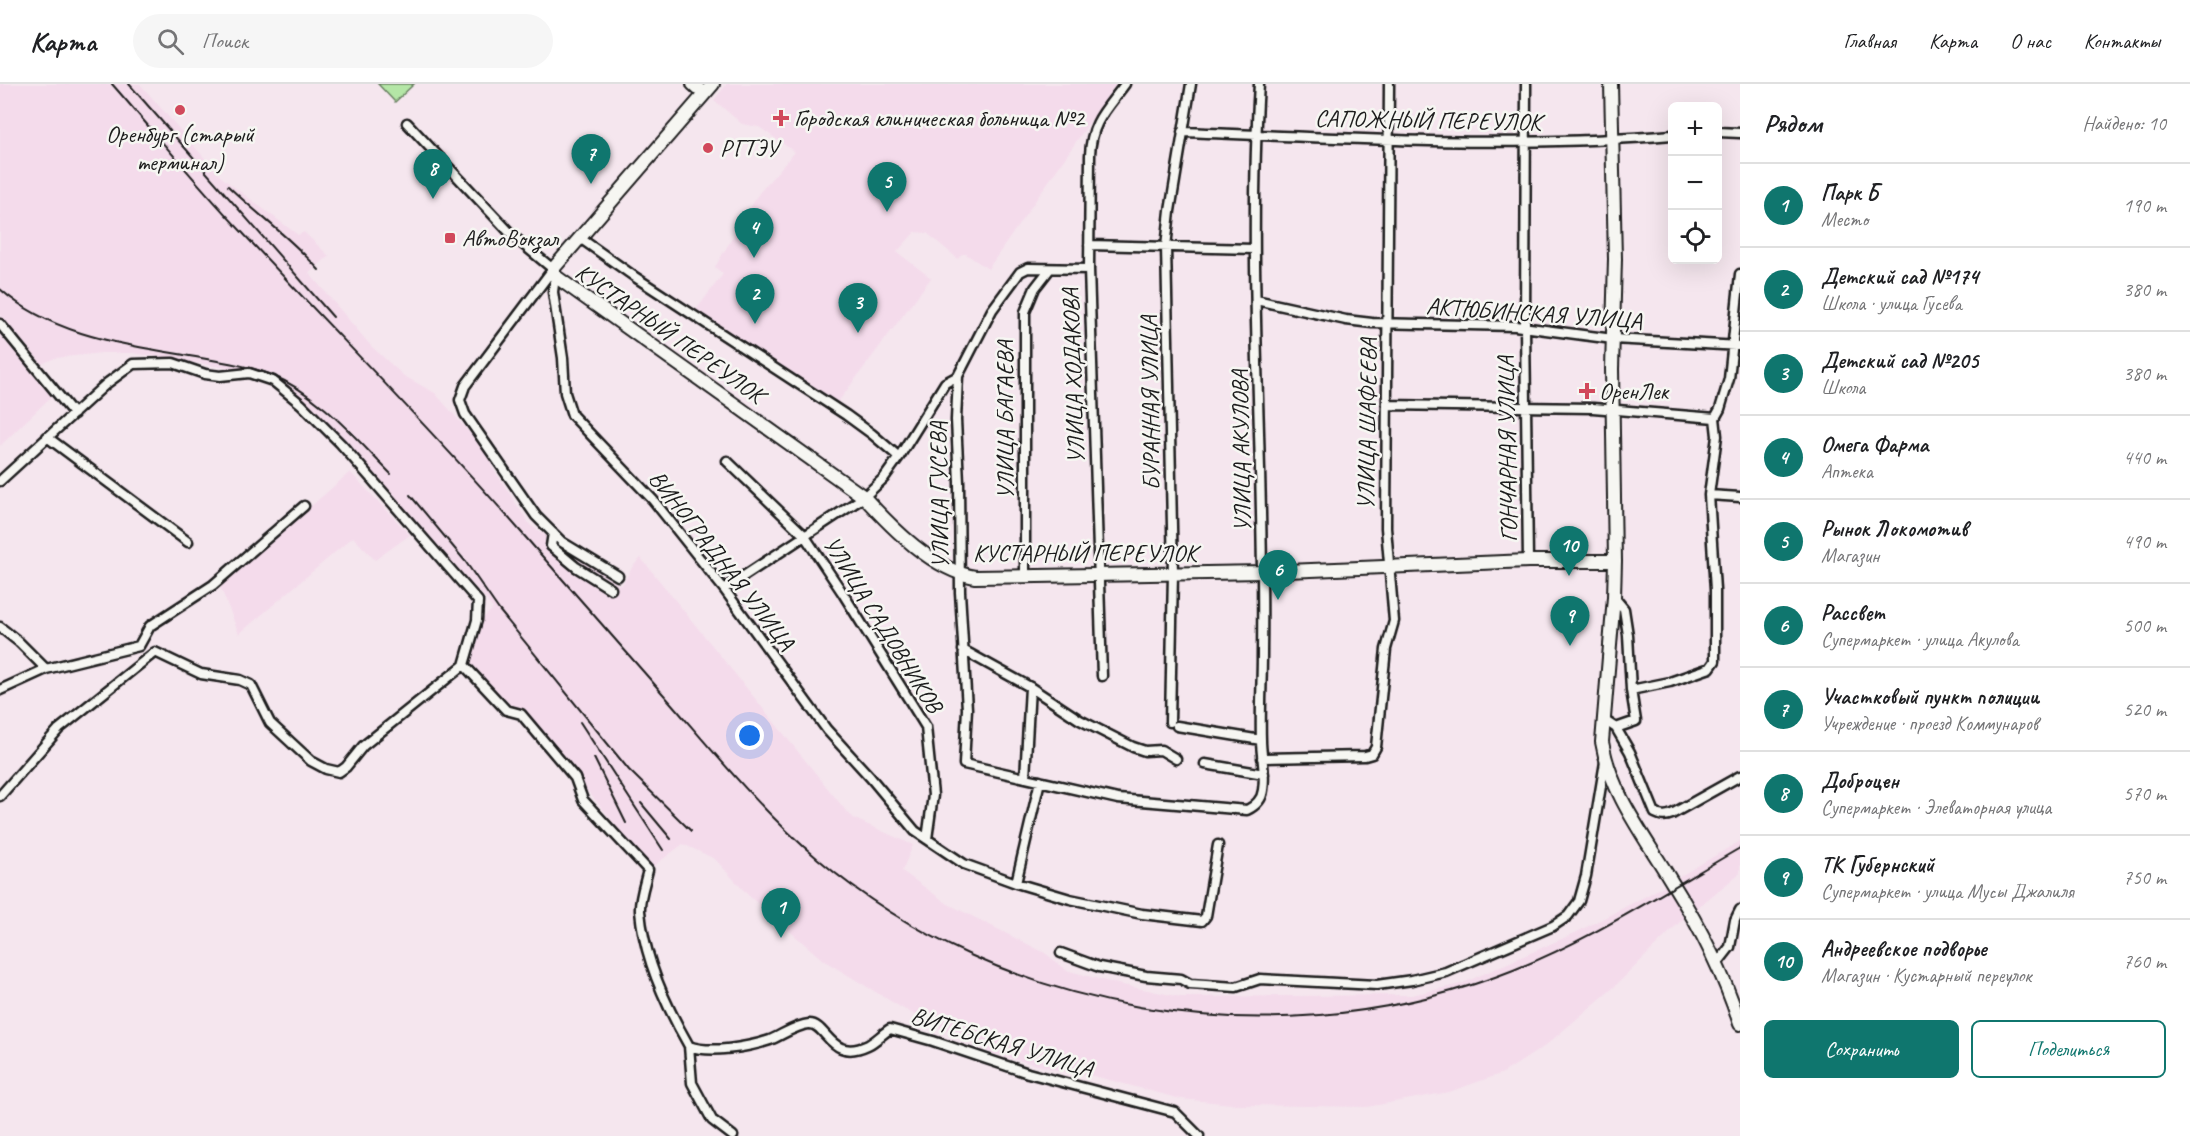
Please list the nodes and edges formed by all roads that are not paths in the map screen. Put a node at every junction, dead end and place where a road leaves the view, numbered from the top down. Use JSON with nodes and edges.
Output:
{"nodes":[{"id":1,"x":693,"y":84,"type":"edge"},
{"id":2,"x":713,"y":84,"type":"edge"},
{"id":3,"x":1125,"y":84,"type":"edge"},
{"id":4,"x":1191,"y":84,"type":"edge"},
{"id":5,"x":1259,"y":84,"type":"edge"},
{"id":6,"x":1389,"y":84,"type":"edge"},
{"id":7,"x":1526,"y":84,"type":"edge"},
{"id":8,"x":1611,"y":84,"type":"edge"},
{"id":9,"x":704,"y":94,"type":"junction"},
{"id":10,"x":407,"y":123,"type":"dead end"},
{"id":11,"x":1182,"y":132,"type":"junction"},
{"id":12,"x":1722,"y":132,"type":"edge"},
{"id":13,"x":1740,"y":133,"type":"edge"},
{"id":14,"x":1256,"y":135,"type":"junction"},
{"id":15,"x":1668,"y":135,"type":"edge"},
{"id":16,"x":1611,"y":140,"type":"junction"},
{"id":17,"x":1387,"y":141,"type":"junction"},
{"id":18,"x":1525,"y":142,"type":"junction"},
{"id":19,"x":580,"y":238,"type":"junction"},
{"id":20,"x":1089,"y":245,"type":"junction"},
{"id":21,"x":1166,"y":247,"type":"junction"},
{"id":22,"x":1254,"y":249,"type":"junction"},
{"id":23,"x":1089,"y":269,"type":"junction"},
{"id":24,"x":1048,"y":270,"type":"junction"},
{"id":25,"x":554,"y":273,"type":"junction"},
{"id":26,"x":1740,"y":274,"type":"edge"},
{"id":27,"x":1256,"y":300,"type":"junction"},
{"id":28,"x":1388,"y":323,"type":"junction"},
{"id":29,"x":0,"y":324,"type":"edge"},
{"id":30,"x":1525,"y":327,"type":"junction"},
{"id":31,"x":1613,"y":339,"type":"junction"},
{"id":32,"x":1736,"y":346,"type":"edge"},
{"id":33,"x":958,"y":376,"type":"junction"},
{"id":34,"x":1387,"y":405,"type":"junction"},
{"id":35,"x":1526,"y":408,"type":"junction"},
{"id":36,"x":1614,"y":411,"type":"junction"},
{"id":37,"x":74,"y":414,"type":"junction"},
{"id":38,"x":1715,"y":418,"type":"junction"},
{"id":39,"x":47,"y":437,"type":"junction"},
{"id":40,"x":899,"y":457,"type":"junction"},
{"id":41,"x":727,"y":461,"type":"dead end"},
{"id":42,"x":0,"y":482,"type":"edge"},
{"id":43,"x":1709,"y":495,"type":"junction"},
{"id":44,"x":864,"y":497,"type":"junction"},
{"id":45,"x":1740,"y":497,"type":"edge"},
{"id":46,"x":304,"y":506,"type":"dead end"},
{"id":47,"x":553,"y":533,"type":"junction"},
{"id":48,"x":804,"y":535,"type":"junction"},
{"id":49,"x":188,"y":542,"type":"dead end"},
{"id":50,"x":1528,"y":561,"type":"junction"},
{"id":51,"x":1615,"y":561,"type":"junction"},
{"id":52,"x":1390,"y":567,"type":"junction"},
{"id":53,"x":1263,"y":572,"type":"junction"},
{"id":54,"x":1173,"y":573,"type":"junction"},
{"id":55,"x":959,"y":574,"type":"junction"},
{"id":56,"x":1100,"y":574,"type":"junction"},
{"id":57,"x":618,"y":576,"type":"dead end"},
{"id":58,"x":1025,"y":576,"type":"junction"},
{"id":59,"x":611,"y":589,"type":"dead end"},
{"id":60,"x":724,"y":589,"type":"junction"},
{"id":61,"x":1614,"y":597,"type":"junction"},
{"id":62,"x":0,"y":627,"type":"edge"},
{"id":63,"x":139,"y":646,"type":"junction"},
{"id":64,"x":963,"y":651,"type":"junction"},
{"id":65,"x":155,"y":652,"type":"junction"},
{"id":66,"x":464,"y":665,"type":"junction"},
{"id":67,"x":46,"y":669,"type":"junction"},
{"id":68,"x":1102,"y":676,"type":"dead end"},
{"id":69,"x":1030,"y":687,"type":"junction"},
{"id":70,"x":0,"y":690,"type":"edge"},
{"id":71,"x":1631,"y":690,"type":"junction"},
{"id":72,"x":1604,"y":720,"type":"junction"},
{"id":73,"x":1616,"y":728,"type":"junction"},
{"id":74,"x":1261,"y":740,"type":"junction"},
{"id":75,"x":1262,"y":758,"type":"junction"},
{"id":76,"x":1176,"y":759,"type":"dead end"},
{"id":77,"x":1605,"y":761,"type":"junction"},
{"id":78,"x":1205,"y":764,"type":"dead end"},
{"id":79,"x":1264,"y":774,"type":"junction"},
{"id":80,"x":1740,"y":776,"type":"edge"},
{"id":81,"x":1025,"y":778,"type":"junction"},
{"id":82,"x":1040,"y":781,"type":"junction"},
{"id":83,"x":0,"y":796,"type":"edge"},
{"id":84,"x":927,"y":839,"type":"junction"},
{"id":85,"x":1218,"y":845,"type":"dead end"},
{"id":86,"x":1016,"y":883,"type":"junction"},
{"id":87,"x":1740,"y":910,"type":"edge"},
{"id":88,"x":1061,"y":953,"type":"dead end"},
{"id":89,"x":1716,"y":965,"type":"junction"},
{"id":90,"x":1740,"y":1024,"type":"edge"},
{"id":91,"x":689,"y":1046,"type":"junction"},
{"id":92,"x":733,"y":1136,"type":"edge"},
{"id":93,"x":1199,"y":1136,"type":"edge"}],
"edges":[{"from":1,"to":9,"type":"street"},
{"from":2,"to":9,"type":"street"},
{"from":3,"to":20,"type":"street","name":"УЛИЦА ХОДАКОВА"},
{"from":4,"to":11,"type":"street","name":"БУРАННАЯ УЛИЦА"},
{"from":5,"to":14,"type":"street","name":"УЛИЦА АКУЛОВА"},
{"from":6,"to":17,"type":"street","name":"УЛИЦА ШАФЕЕВА"},
{"from":7,"to":18,"type":"street","name":"ГОНЧАРНАЯ УЛИЦА"},
{"from":8,"to":16,"type":"street"},
{"from":9,"to":19,"type":"street"},
{"from":10,"to":25,"type":"street"},
{"from":11,"to":14,"type":"street","name":"САПОЖНЫЙ ПЕРЕУЛОК"},
{"from":11,"to":21,"type":"street","name":"БУРАННАЯ УЛИЦА"},
{"from":12,"to":13,"type":"street"},
{"from":14,"to":17,"type":"street","name":"САПОЖНЫЙ ПЕРЕУЛОК"},
{"from":14,"to":22,"type":"street","name":"УЛИЦА АКУЛОВА"},
{"from":15,"to":16,"type":"street","name":"САПОЖНЫЙ ПЕРЕУЛОК"},
{"from":16,"to":18,"type":"street","name":"САПОЖНЫЙ ПЕРЕУЛОК"},
{"from":16,"to":31,"type":"street"},
{"from":17,"to":18,"type":"street","name":"САПОЖНЫЙ ПЕРЕУЛОК"},
{"from":17,"to":28,"type":"street","name":"УЛИЦА ШАФЕЕВА"},
{"from":18,"to":30,"type":"street","name":"ГОНЧАРНАЯ УЛИЦА"},
{"from":19,"to":25,"type":"street"},
{"from":19,"to":40,"type":"street","name":"УЛИЦА ГУСЕВА"},
{"from":20,"to":21,"type":"street"},
{"from":20,"to":23,"type":"street","name":"УЛИЦА ХОДАКОВА"},
{"from":21,"to":22,"type":"street"},
{"from":21,"to":54,"type":"street","name":"БУРАННАЯ УЛИЦА"},
{"from":22,"to":27,"type":"street","name":"УЛИЦА АКУЛОВА"},
{"from":23,"to":24,"type":"street"},
{"from":23,"to":56,"type":"street","name":"УЛИЦА ХОДАКОВА"},
{"from":24,"to":33,"type":"street","name":"УЛИЦА ГУСЕВА"},
{"from":24,"to":58,"type":"street","name":"УЛИЦА БАГАЕВА"},
{"from":25,"to":44,"type":"street","name":"КУСТАРНЫЙ ПЕРЕУЛОК"},
{"from":25,"to":47,"type":"street"},
{"from":25,"to":60,"type":"street","name":"ВИНОГРАДНАЯ УЛИЦА"},
{"from":26,"to":32,"type":"street"},
{"from":27,"to":28,"type":"street","name":"АКТЮБИНСКАЯ УЛИЦА"},
{"from":27,"to":53,"type":"street","name":"УЛИЦА АКУЛОВА"},
{"from":28,"to":30,"type":"street","name":"АКТЮБИНСКАЯ УЛИЦА"},
{"from":28,"to":34,"type":"street","name":"УЛИЦА ШАФЕЕВА"},
{"from":29,"to":37,"type":"street"},
{"from":30,"to":31,"type":"street","name":"АКТЮБИНСКАЯ УЛИЦА"},
{"from":30,"to":35,"type":"street","name":"ГОНЧАРНАЯ УЛИЦА"},
{"from":31,"to":32,"type":"street","name":"АКТЮБИНСКАЯ УЛИЦА"},
{"from":31,"to":36,"type":"street"},
{"from":32,"to":38,"type":"street"},
{"from":33,"to":40,"type":"street"},
{"from":33,"to":55,"type":"street","name":"УЛИЦА ГУСЕВА"},
{"from":34,"to":35,"type":"street"},
{"from":34,"to":52,"type":"street","name":"УЛИЦА ШАФЕЕВА"},
{"from":35,"to":36,"type":"street"},
{"from":35,"to":50,"type":"street","name":"ГОНЧАРНАЯ УЛИЦА"},
{"from":36,"to":38,"type":"street"},
{"from":36,"to":51,"type":"street"},
{"from":37,"to":39,"type":"street"},
{"from":37,"to":66,"type":"street"},
{"from":38,"to":43,"type":"street"},
{"from":39,"to":42,"type":"street"},
{"from":39,"to":49,"type":"street"},
{"from":40,"to":44,"type":"street"},
{"from":41,"to":48,"type":"street","name":"УЛИЦА САДОВНИКОВ"},
{"from":43,"to":45,"type":"street"},
{"from":43,"to":71,"type":"street"},
{"from":44,"to":48,"type":"street"},
{"from":44,"to":55,"type":"street","name":"КУСТАРНЫЙ ПЕРЕУЛОК"},
{"from":46,"to":63,"type":"street"},
{"from":47,"to":57,"type":"street"},
{"from":47,"to":59,"type":"street"},
{"from":48,"to":60,"type":"street"},
{"from":48,"to":84,"type":"street","name":"УЛИЦА САДОВНИКОВ"},
{"from":50,"to":51,"type":"street","name":"КУСТАРНЫЙ ПЕРЕУЛОК"},
{"from":50,"to":52,"type":"street","name":"КУСТАРНЫЙ ПЕРЕУЛОК"},
{"from":51,"to":61,"type":"street"},
{"from":52,"to":53,"type":"street","name":"КУСТАРНЫЙ ПЕРЕУЛОК"},
{"from":52,"to":75,"type":"street","name":"УЛИЦА ШАФЕЕВА"},
{"from":53,"to":54,"type":"street","name":"КУСТАРНЫЙ ПЕРЕУЛОК"},
{"from":53,"to":74,"type":"street","name":"УЛИЦА АКУЛОВА"},
{"from":54,"to":56,"type":"street","name":"КУСТАРНЫЙ ПЕРЕУЛОК"},
{"from":54,"to":74,"type":"street","name":"БУРАННАЯ УЛИЦА"},
{"from":55,"to":58,"type":"street","name":"КУСТАРНЫЙ ПЕРЕУЛОК"},
{"from":55,"to":64,"type":"street","name":"УЛИЦА ГУСЕВА"},
{"from":56,"to":58,"type":"street","name":"КУСТАРНЫЙ ПЕРЕУЛОК"},
{"from":56,"to":68,"type":"street","name":"УЛИЦА ХОДАКОВА"},
{"from":60,"to":84,"type":"street","name":"ВИНОГРАДНАЯ УЛИЦА"},
{"from":61,"to":71,"type":"street"},
{"from":61,"to":72,"type":"street"},
{"from":62,"to":67,"type":"street"},
{"from":63,"to":65,"type":"street"},
{"from":63,"to":67,"type":"street"},
{"from":64,"to":69,"type":"street"},
{"from":64,"to":81,"type":"street","name":"УЛИЦА ГУСЕВА"},
{"from":65,"to":66,"type":"street"},
{"from":65,"to":83,"type":"street"},
{"from":66,"to":91,"type":"street"},
{"from":67,"to":70,"type":"street"},
{"from":69,"to":76,"type":"street"},
{"from":69,"to":81,"type":"street"},
{"from":71,"to":73,"type":"street"},
{"from":72,"to":73,"type":"street"},
{"from":72,"to":77,"type":"street"},
{"from":73,"to":80,"type":"street"},
{"from":74,"to":75,"type":"street","name":"УЛИЦА АКУЛОВА"},
{"from":75,"to":79,"type":"street","name":"УЛИЦА АКУЛОВА"},
{"from":77,"to":88,"type":"street"},
{"from":77,"to":89,"type":"street"},
{"from":78,"to":79,"type":"street"},
{"from":79,"to":82,"type":"street","name":"УЛИЦА АКУЛОВА"},
{"from":81,"to":82,"type":"street"},
{"from":82,"to":86,"type":"street"},
{"from":84,"to":86,"type":"street","name":"ВИНОГРАДНАЯ УЛИЦА"},
{"from":85,"to":86,"type":"street","name":"ВИНОГРАДНАЯ УЛИЦА"},
{"from":87,"to":89,"type":"street"},
{"from":89,"to":90,"type":"street"},
{"from":91,"to":92,"type":"street"},
{"from":91,"to":93,"type":"street","name":"ВИТЕБСКАЯ УЛИЦА"}]}
